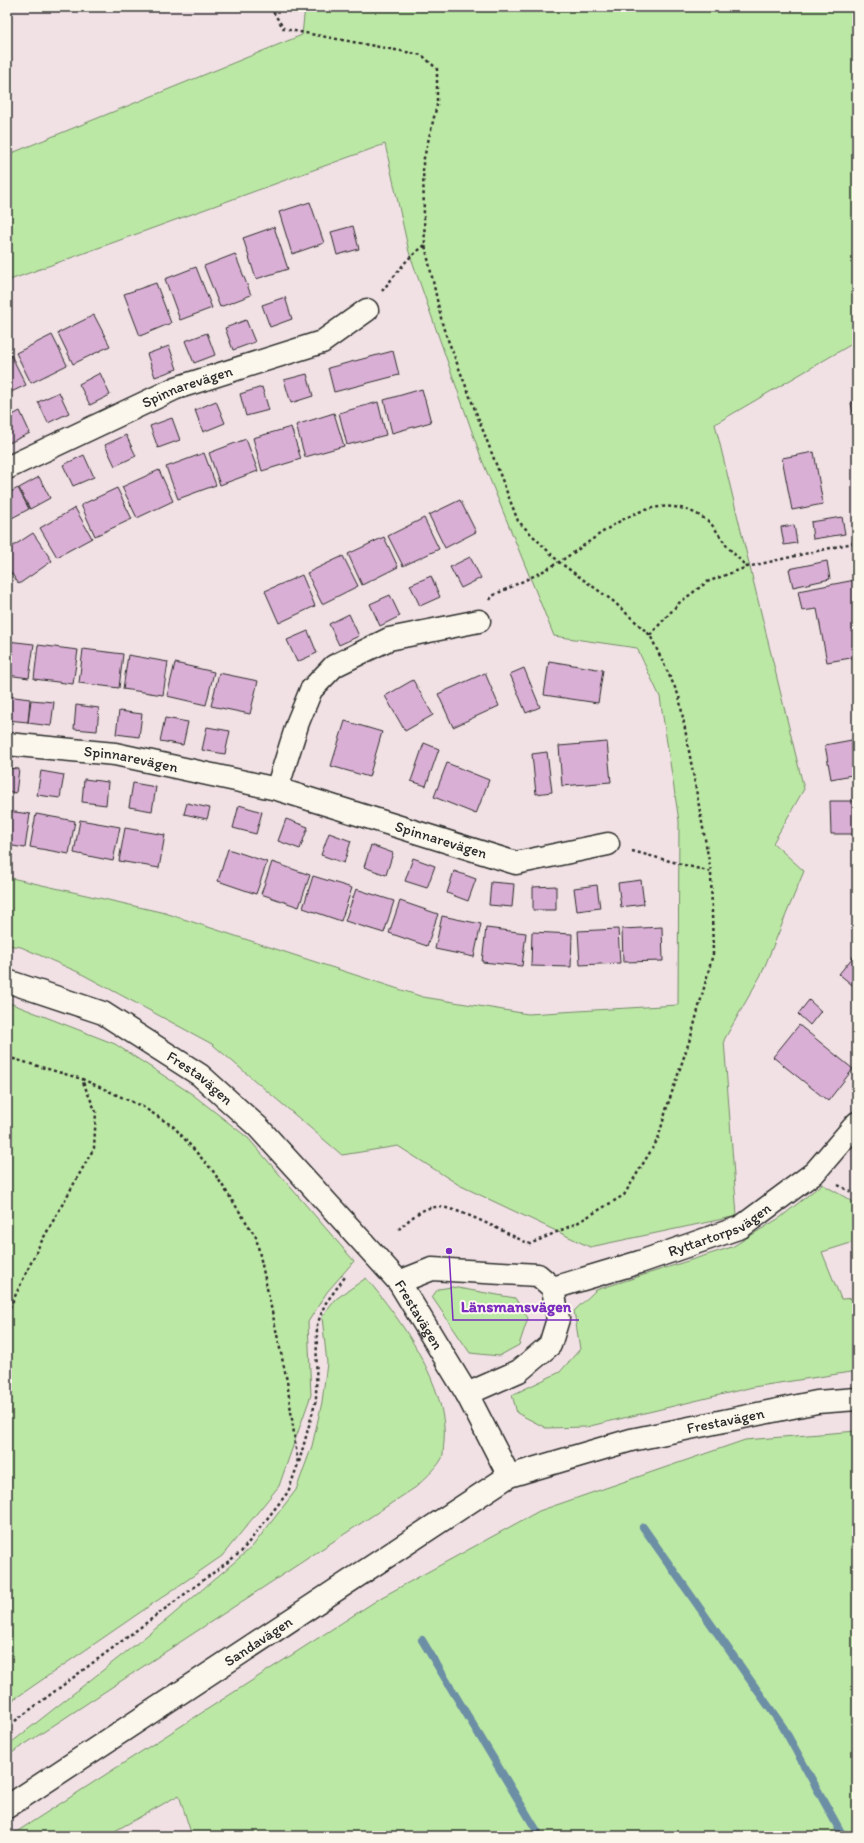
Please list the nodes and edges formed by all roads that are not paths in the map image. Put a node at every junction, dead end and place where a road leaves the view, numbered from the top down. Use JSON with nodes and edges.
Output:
{"nodes":[{"id":1,"x":367,"y":310,"type":"road end"},
{"id":2,"x":7,"y":468,"type":"edge"},
{"id":3,"x":479,"y":621,"type":"road end"},
{"id":4,"x":7,"y":744,"type":"edge"},
{"id":5,"x":278,"y":789,"type":"junction"},
{"id":6,"x":608,"y":844,"type":"road end"},
{"id":7,"x":7,"y":981,"type":"edge"},
{"id":8,"x":857,"y":1123,"type":"edge"},
{"id":9,"x":399,"y":1282,"type":"junction"},
{"id":10,"x":552,"y":1288,"type":"junction"},
{"id":11,"x":467,"y":1394,"type":"junction"},
{"id":12,"x":857,"y":1399,"type":"edge"},
{"id":13,"x":510,"y":1476,"type":"junction"},
{"id":14,"x":7,"y":1807,"type":"edge"}],
"edges":[{"from":1,"to":2,"type":"street","name":"Spinnarevägen"},
{"from":3,"to":5,"type":"street"},
{"from":4,"to":5,"type":"street","name":"Spinnarevägen"},
{"from":5,"to":6,"type":"street","name":"Spinnarevägen"},
{"from":7,"to":9,"type":"street","name":"Frestavägen"},
{"from":8,"to":10,"type":"street","name":"Ryttartorpsvägen"},
{"from":9,"to":10,"type":"street"},
{"from":9,"to":11,"type":"street","name":"Frestavägen"},
{"from":10,"to":11,"type":"street"},
{"from":11,"to":13,"type":"street","name":"Frestavägen"},
{"from":12,"to":13,"type":"street","name":"Frestavägen"},
{"from":13,"to":14,"type":"street","name":"Sandavägen"}]}
